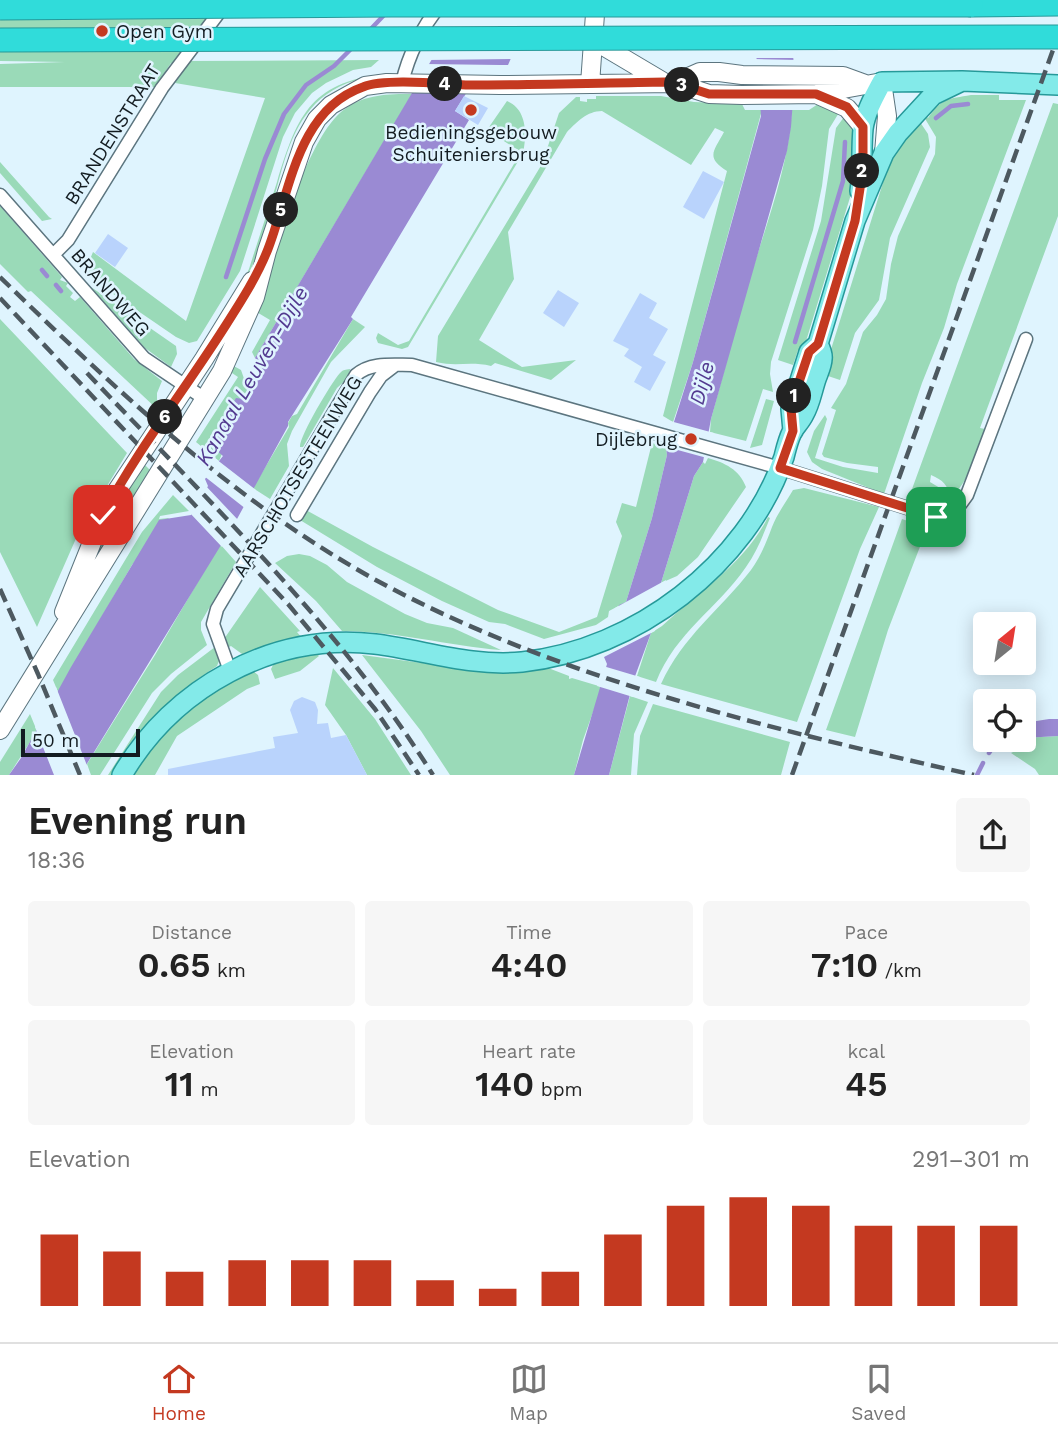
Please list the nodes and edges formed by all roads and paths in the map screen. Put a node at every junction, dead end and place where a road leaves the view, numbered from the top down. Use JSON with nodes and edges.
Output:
{"nodes":[{"id":1,"x":229,"y":0,"type":"edge"},
{"id":2,"x":446,"y":0,"type":"edge"},
{"id":3,"x":596,"y":0,"type":"edge"},
{"id":4,"x":1058,"y":4,"type":"edge"},
{"id":5,"x":0,"y":8,"type":"edge"},
{"id":6,"x":593,"y":34,"type":"junction"},
{"id":7,"x":1058,"y":37,"type":"edge"},
{"id":8,"x":0,"y":40,"type":"edge"},
{"id":9,"x":962,"y":81,"type":"junction"},
{"id":10,"x":670,"y":83,"type":"junction"},
{"id":11,"x":873,"y":83,"type":"junction"},
{"id":12,"x":407,"y":84,"type":"junction"},
{"id":13,"x":590,"y":84,"type":"junction"},
{"id":14,"x":1058,"y":85,"type":"edge"},
{"id":15,"x":816,"y":94,"type":"junction"},
{"id":16,"x":863,"y":127,"type":"junction"},
{"id":17,"x":884,"y":153,"type":"junction"},
{"id":18,"x":0,"y":195,"type":"edge"},
{"id":19,"x":855,"y":221,"type":"junction"},
{"id":20,"x":267,"y":251,"type":"junction"},
{"id":21,"x":52,"y":255,"type":"junction"},
{"id":22,"x":1026,"y":339,"type":"dead end"},
{"id":23,"x":394,"y":365,"type":"junction"},
{"id":24,"x":185,"y":387,"type":"junction"},
{"id":25,"x":205,"y":400,"type":"junction"},
{"id":26,"x":780,"y":468,"type":"junction"},
{"id":27,"x":297,"y":515,"type":"dead end"},
{"id":28,"x":53,"y":641,"type":"junction"},
{"id":29,"x":230,"y":671,"type":"junction"},
{"id":30,"x":2,"y":722,"type":"edge"},
{"id":31,"x":122,"y":775,"type":"edge"}],
"edges":[{"from":1,"to":21,"type":"street","name":"BRANDENSTRAAT"},
{"from":2,"to":12,"type":"street"},
{"from":3,"to":6,"type":"street"},
{"from":4,"to":5,"type":"highway","bridge":true},
{"from":6,"to":10,"type":"street"},
{"from":6,"to":13,"type":"street"},
{"from":7,"to":8,"type":"highway","bridge":true},
{"from":9,"to":11,"type":"main road"},
{"from":9,"to":14,"type":"main road"},
{"from":9,"to":17,"type":"main road"},
{"from":10,"to":11,"type":"street"},
{"from":10,"to":13,"type":"street"},
{"from":10,"to":15,"type":"street"},
{"from":11,"to":15,"type":"street"},
{"from":11,"to":16,"type":"main road"},
{"from":11,"to":17,"type":"street"},
{"from":12,"to":13,"type":"street"},
{"from":12,"to":20,"type":"street"},
{"from":15,"to":16,"type":"street"},
{"from":16,"to":19,"type":"main road"},
{"from":17,"to":19,"type":"main road"},
{"from":18,"to":21,"type":"street","name":"BRANDWEG"},
{"from":19,"to":26,"type":"main road"},
{"from":20,"to":24,"type":"street"},
{"from":20,"to":25,"type":"street"},
{"from":21,"to":24,"type":"street","name":"BRANDWEG"},
{"from":22,"to":26,"type":"street","name":"AARSCHOTSESTEENWEG"},
{"from":23,"to":26,"type":"street","name":"AARSCHOTSESTEENWEG"},
{"from":23,"to":27,"type":"street"},
{"from":23,"to":29,"type":"street","name":"AARSCHOTSESTEENWEG"},
{"from":24,"to":25,"type":"street","name":"BRANDWEG"},
{"from":24,"to":28,"type":"street"},
{"from":25,"to":28,"type":"street"},
{"from":26,"to":29,"type":"main road"},
{"from":28,"to":30,"type":"street"},
{"from":29,"to":31,"type":"main road"}]}
